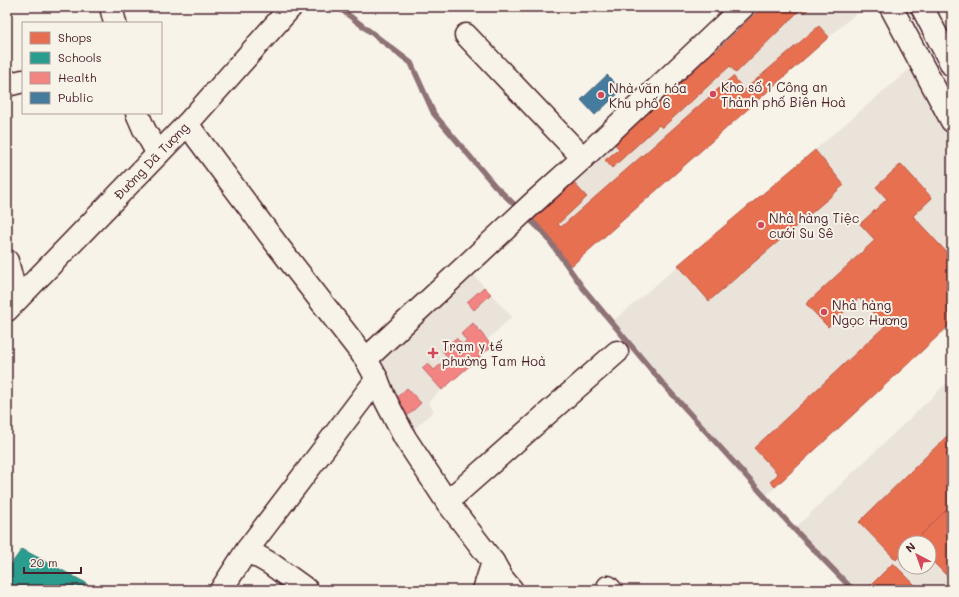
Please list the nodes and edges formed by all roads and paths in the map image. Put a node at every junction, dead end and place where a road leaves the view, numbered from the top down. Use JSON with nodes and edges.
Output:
{"nodes":[{"id":1,"x":111,"y":7,"type":"edge"},
{"id":2,"x":291,"y":7,"type":"edge"},
{"id":3,"x":743,"y":7,"type":"edge"},
{"id":4,"x":891,"y":7,"type":"edge"},
{"id":5,"x":922,"y":7,"type":"edge"},
{"id":6,"x":115,"y":22,"type":"edge"},
{"id":7,"x":466,"y":35,"type":"dead end"},
{"id":8,"x":952,"y":65,"type":"edge"},
{"id":9,"x":22,"y":81,"type":"edge"},
{"id":10,"x":7,"y":85,"type":"edge"},
{"id":11,"x":137,"y":114,"type":"edge"},
{"id":12,"x":952,"y":121,"type":"edge"},
{"id":13,"x":187,"y":124,"type":"junction"},
{"id":14,"x":158,"y":154,"type":"junction"},
{"id":15,"x":583,"y":158,"type":"junction"},
{"id":16,"x":7,"y":262,"type":"edge"},
{"id":17,"x":12,"y":305,"type":"edge"},
{"id":18,"x":617,"y":352,"type":"dead end"},
{"id":19,"x":366,"y":359,"type":"junction"},
{"id":20,"x":377,"y":379,"type":"junction"},
{"id":21,"x":447,"y":502,"type":"junction"},
{"id":22,"x":247,"y":550,"type":"junction"},
{"id":23,"x":493,"y":562,"type":"junction"},
{"id":24,"x":221,"y":590,"type":"edge"},
{"id":25,"x":307,"y":590,"type":"edge"},
{"id":26,"x":484,"y":590,"type":"edge"},
{"id":27,"x":512,"y":590,"type":"edge"}],
"edges":[{"from":1,"to":6,"type":"main road"},
{"from":2,"to":13,"type":"main road","name":"Đường Dã Tượng"},
{"from":3,"to":15,"type":"main road"},
{"from":4,"to":12,"type":"main road"},
{"from":5,"to":8,"type":"main road"},
{"from":7,"to":15,"type":"main road"},
{"from":9,"to":10,"type":"main road"},
{"from":11,"to":14,"type":"main road"},
{"from":13,"to":14,"type":"main road","name":"Đường Dã Tượng"},
{"from":13,"to":19,"type":"main road"},
{"from":14,"to":17,"type":"main road","name":"Đường Dã Tượng"},
{"from":15,"to":19,"type":"main road"},
{"from":16,"to":17,"type":"main road"},
{"from":18,"to":21,"type":"main road"},
{"from":19,"to":20,"type":"main road"},
{"from":20,"to":21,"type":"main road"},
{"from":20,"to":22,"type":"main road"},
{"from":21,"to":23,"type":"main road"},
{"from":22,"to":24,"type":"main road"},
{"from":22,"to":25,"type":"main road"},
{"from":23,"to":26,"type":"main road"},
{"from":23,"to":27,"type":"main road"}]}
